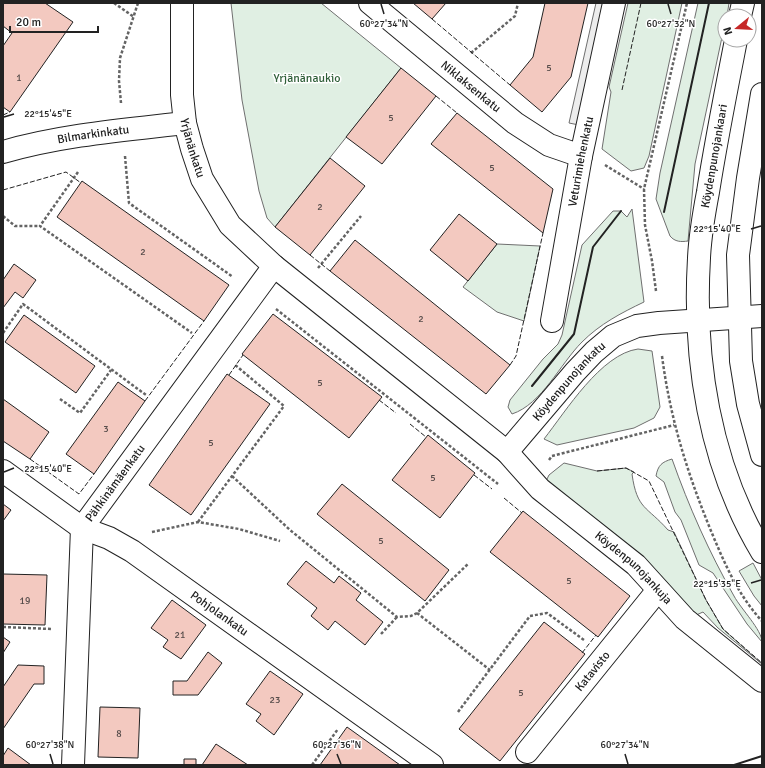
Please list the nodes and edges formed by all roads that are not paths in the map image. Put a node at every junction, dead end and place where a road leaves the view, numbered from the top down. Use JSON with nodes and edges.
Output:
{"nodes":[{"id":1,"x":182,"y":3,"type":"edge"},
{"id":2,"x":370,"y":3,"type":"edge"},
{"id":3,"x":614,"y":3,"type":"edge"},
{"id":4,"x":734,"y":48,"type":"edge"},
{"id":5,"x":762,"y":94,"type":"edge"},
{"id":6,"x":185,"y":123,"type":"junction"},
{"id":7,"x":3,"y":152,"type":"edge"},
{"id":8,"x":581,"y":156,"type":"junction"},
{"id":9,"x":274,"y":266,"type":"junction"},
{"id":10,"x":762,"y":316,"type":"edge"},
{"id":11,"x":741,"y":317,"type":"junction"},
{"id":12,"x":697,"y":320,"type":"junction"},
{"id":13,"x":552,"y":321,"type":"dead end"},
{"id":14,"x":507,"y":452,"type":"junction"},
{"id":15,"x":762,"y":454,"type":"edge"},
{"id":16,"x":3,"y":471,"type":"edge"},
{"id":17,"x":82,"y":528,"type":"junction"},
{"id":18,"x":762,"y":552,"type":"edge"},
{"id":19,"x":658,"y":590,"type":"junction"},
{"id":20,"x":762,"y":681,"type":"edge"},
{"id":21,"x":527,"y":752,"type":"dead end"},
{"id":22,"x":73,"y":765,"type":"edge"},
{"id":23,"x":432,"y":765,"type":"edge"}],
"edges":[{"from":1,"to":6,"type":"street","name":"Yrjänänkatu"},
{"from":2,"to":8,"type":"street","name":"Niklaksenkatu"},
{"from":3,"to":8,"type":"street","name":"Veturimiehenkatu"},
{"from":4,"to":12,"type":"street","name":"Köydenpunojankaari"},
{"from":5,"to":11,"type":"street"},
{"from":6,"to":7,"type":"street","name":"Bilmarkinkatu"},
{"from":6,"to":9,"type":"street","name":"Yrjänänkatu"},
{"from":8,"to":13,"type":"street","name":"Veturimiehenkatu"},
{"from":9,"to":14,"type":"street"},
{"from":9,"to":17,"type":"street","name":"Pähkinämäenkatu"},
{"from":10,"to":11,"type":"street","name":"Köydenpunojankatu"},
{"from":11,"to":12,"type":"street","name":"Köydenpunojankatu"},
{"from":11,"to":15,"type":"street"},
{"from":12,"to":14,"type":"street","name":"Köydenpunojankatu"},
{"from":12,"to":18,"type":"street"},
{"from":14,"to":19,"type":"street","name":"Köydenpunojankuja"},
{"from":16,"to":17,"type":"street","name":"Pohjolankatu"},
{"from":17,"to":22,"type":"street","name":"Pähkinämäenkatu"},
{"from":17,"to":23,"type":"street","name":"Pohjolankatu"},
{"from":19,"to":20,"type":"street","name":"Köydenpunojankuja"},
{"from":19,"to":21,"type":"street","name":"Katavisto"}]}
